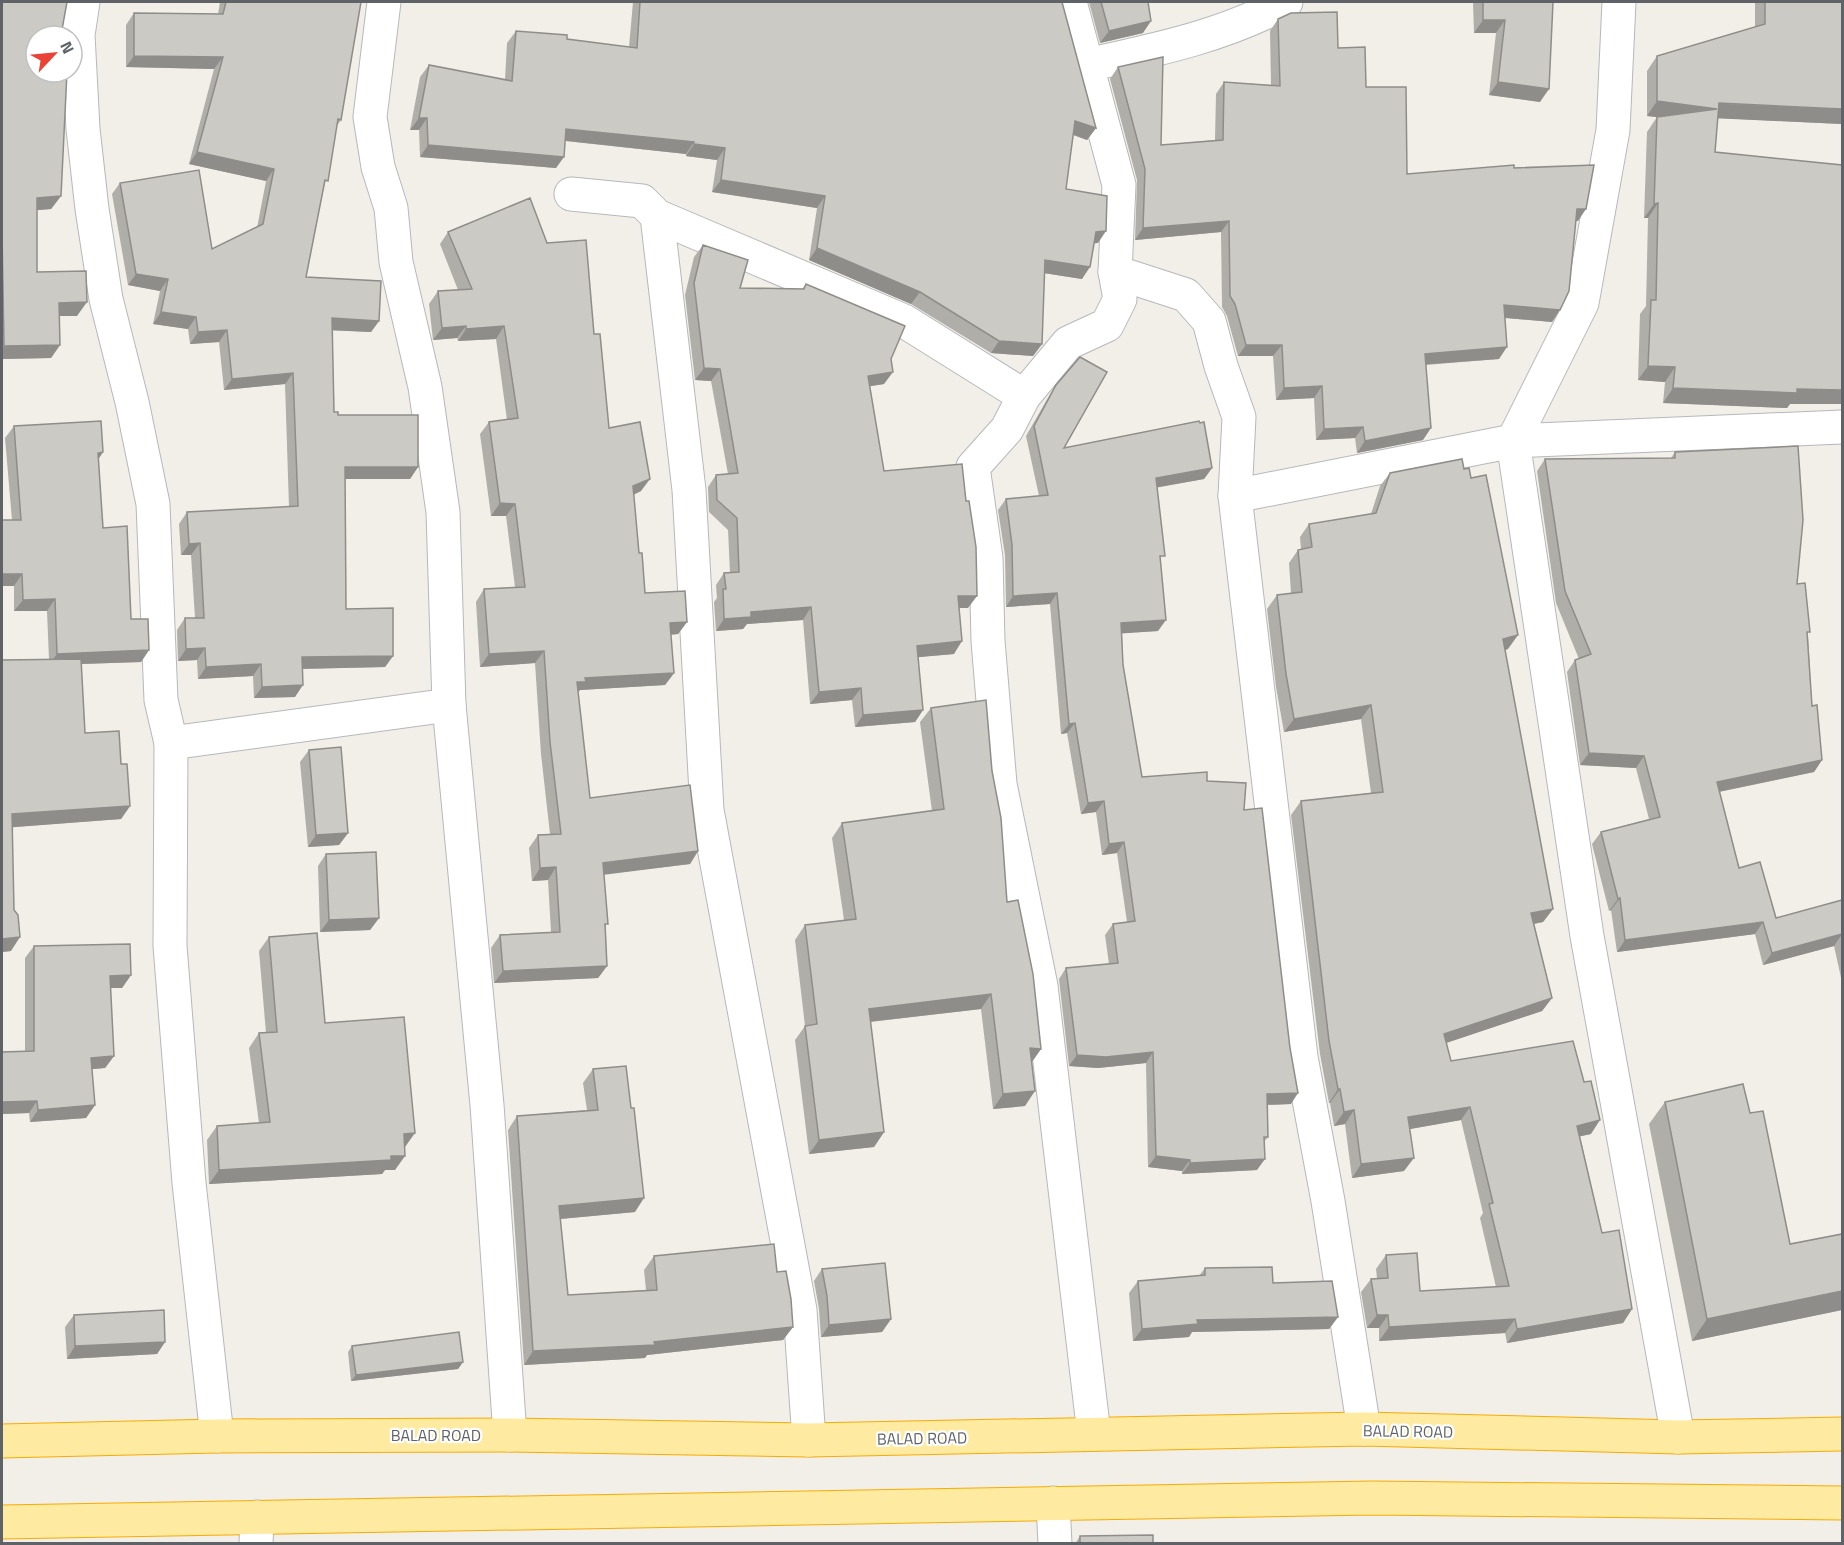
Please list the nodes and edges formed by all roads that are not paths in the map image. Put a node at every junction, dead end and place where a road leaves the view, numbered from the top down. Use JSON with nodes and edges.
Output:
{"nodes":[{"id":1,"x":83,"y":2,"type":"edge"},
{"id":2,"x":384,"y":2,"type":"edge"},
{"id":3,"x":1070,"y":2,"type":"edge"},
{"id":4,"x":1286,"y":2,"type":"edge"},
{"id":5,"x":1619,"y":2,"type":"edge"},
{"id":6,"x":1086,"y":65,"type":"junction"},
{"id":7,"x":571,"y":194,"type":"dead end"},
{"id":8,"x":657,"y":216,"type":"junction"},
{"id":9,"x":1115,"y":272,"type":"junction"},
{"id":10,"x":1024,"y":396,"type":"junction"},
{"id":11,"x":1842,"y":427,"type":"edge"},
{"id":12,"x":1514,"y":441,"type":"junction"},
{"id":13,"x":1235,"y":496,"type":"junction"},
{"id":14,"x":449,"y":705,"type":"junction"},
{"id":15,"x":171,"y":743,"type":"junction"},
{"id":16,"x":1364,"y":1429,"type":"junction"},
{"id":17,"x":1094,"y":1434,"type":"junction"},
{"id":18,"x":1842,"y":1434,"type":"edge"},
{"id":19,"x":510,"y":1435,"type":"junction"},
{"id":20,"x":217,"y":1436,"type":"junction"},
{"id":21,"x":1678,"y":1437,"type":"junction"},
{"id":22,"x":809,"y":1440,"type":"junction"},
{"id":23,"x":2,"y":1441,"type":"edge"},
{"id":24,"x":1053,"y":1503,"type":"junction"},
{"id":25,"x":1842,"y":1503,"type":"edge"},
{"id":26,"x":2,"y":1521,"type":"edge"},
{"id":27,"x":256,"y":1530,"type":"edge"},
{"id":28,"x":1055,"y":1544,"type":"edge"}],
"edges":[{"from":1,"to":15,"type":"street"},
{"from":2,"to":14,"type":"street"},
{"from":3,"to":6,"type":"street"},
{"from":4,"to":6,"type":"street"},
{"from":5,"to":12,"type":"street"},
{"from":6,"to":9,"type":"street"},
{"from":7,"to":8,"type":"street"},
{"from":8,"to":10,"type":"street"},
{"from":8,"to":22,"type":"street"},
{"from":9,"to":10,"type":"street"},
{"from":9,"to":13,"type":"street"},
{"from":10,"to":17,"type":"street"},
{"from":11,"to":12,"type":"street"},
{"from":12,"to":13,"type":"street"},
{"from":12,"to":21,"type":"street"},
{"from":13,"to":16,"type":"street"},
{"from":14,"to":15,"type":"street"},
{"from":14,"to":19,"type":"street"},
{"from":15,"to":20,"type":"street"},
{"from":16,"to":17,"type":"highway","name":"BALAD ROAD"},
{"from":16,"to":21,"type":"highway","name":"BALAD ROAD"},
{"from":17,"to":22,"type":"highway","name":"BALAD ROAD"},
{"from":18,"to":21,"type":"highway","name":"BALAD ROAD"},
{"from":19,"to":20,"type":"highway","name":"BALAD ROAD"},
{"from":19,"to":22,"type":"highway","name":"BALAD ROAD"},
{"from":20,"to":23,"type":"highway","name":"BALAD ROAD"},
{"from":24,"to":25,"type":"highway"},
{"from":24,"to":27,"type":"highway"},
{"from":24,"to":28,"type":"street"},
{"from":26,"to":27,"type":"highway"}]}
